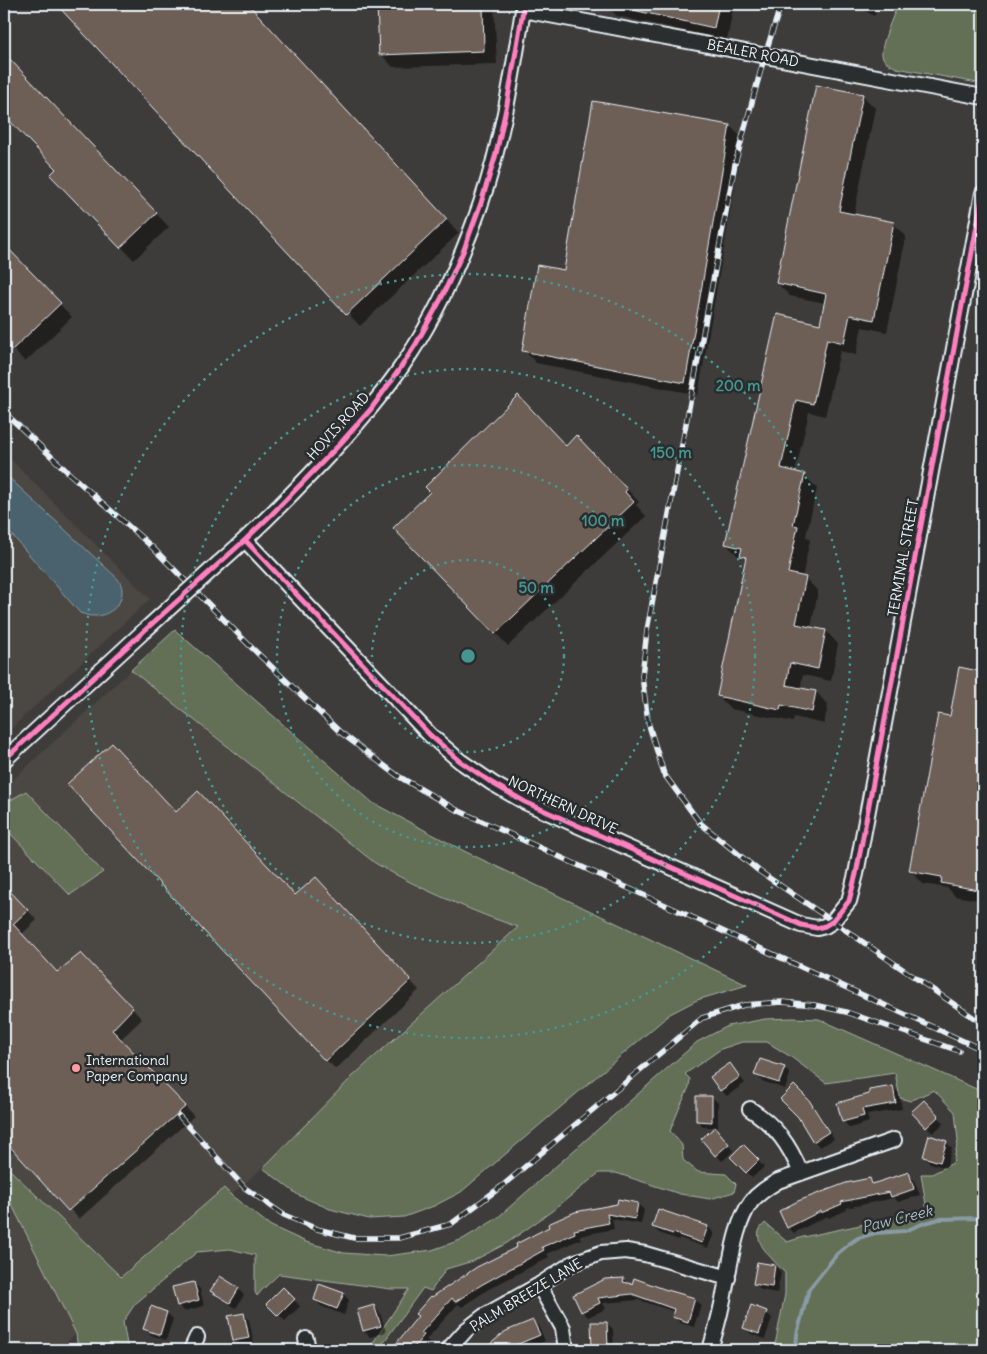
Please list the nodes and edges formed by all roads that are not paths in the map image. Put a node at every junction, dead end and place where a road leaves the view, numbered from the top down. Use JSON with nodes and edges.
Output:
{"nodes":[{"id":1,"x":524,"y":7,"type":"edge"},
{"id":2,"x":983,"y":96,"type":"edge"},
{"id":3,"x":983,"y":194,"type":"edge"},
{"id":4,"x":245,"y":540,"type":"junction"},
{"id":5,"x":4,"y":760,"type":"edge"},
{"id":6,"x":833,"y":921,"type":"joint"},
{"id":7,"x":750,"y":1109,"type":"dead end"},
{"id":8,"x":894,"y":1140,"type":"dead end"},
{"id":9,"x":801,"y":1173,"type":"junction"},
{"id":10,"x":728,"y":1278,"type":"junction"},
{"id":11,"x":539,"y":1285,"type":"junction"},
{"id":12,"x":197,"y":1337,"type":"dead end"},
{"id":13,"x":191,"y":1350,"type":"edge"},
{"id":14,"x":448,"y":1350,"type":"edge"},
{"id":15,"x":566,"y":1350,"type":"edge"},
{"id":16,"x":710,"y":1350,"type":"edge"}],
"edges":[{"from":1,"to":2,"type":"street","name":"BEALER ROAD"},
{"from":1,"to":4,"type":"street","name":"HOVIS ROAD"},
{"from":3,"to":6,"type":"street","name":"TERMINAL STREET"},
{"from":4,"to":5,"type":"street","name":"HOVIS ROAD","bridge":true},
{"from":4,"to":6,"type":"street","name":"NORTHERN DRIVE"},
{"from":7,"to":9,"type":"street"},
{"from":8,"to":9,"type":"street"},
{"from":9,"to":10,"type":"street"},
{"from":10,"to":11,"type":"street","name":"PALM BREEZE LANE"},
{"from":10,"to":16,"type":"street"},
{"from":11,"to":14,"type":"street","name":"PALM BREEZE LANE"},
{"from":11,"to":15,"type":"street"},
{"from":12,"to":13,"type":"street"}]}
